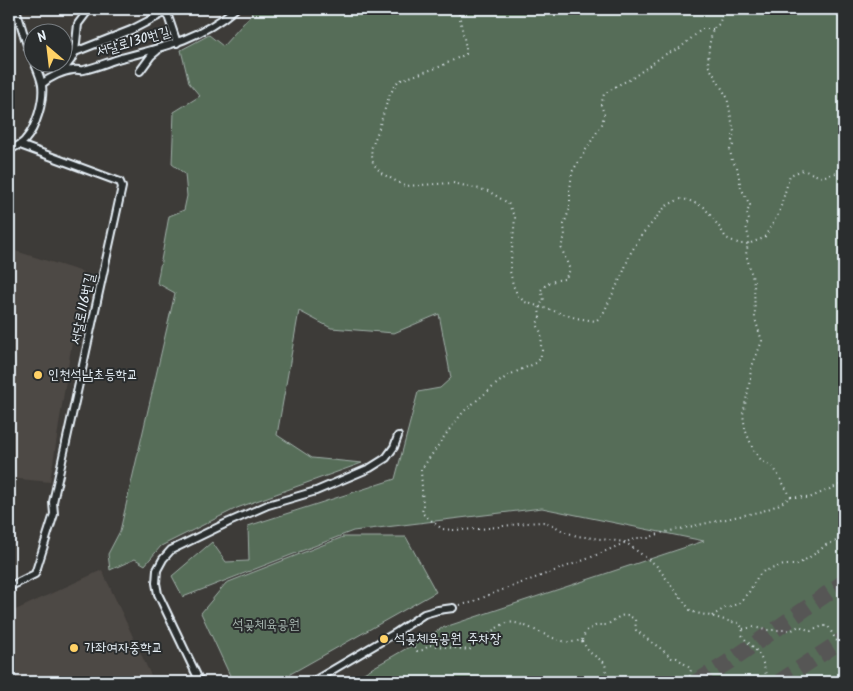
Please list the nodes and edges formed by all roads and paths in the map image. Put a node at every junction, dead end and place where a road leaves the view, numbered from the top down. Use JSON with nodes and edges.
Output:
{"nodes":[{"id":1,"x":16,"y":9,"type":"edge"},
{"id":2,"x":235,"y":9,"type":"edge"},
{"id":3,"x":458,"y":9,"type":"edge"},
{"id":4,"x":729,"y":9,"type":"edge"},
{"id":5,"x":166,"y":10,"type":"edge"},
{"id":6,"x":87,"y":12,"type":"dead end"},
{"id":7,"x":22,"y":29,"type":"edge"},
{"id":8,"x":713,"y":29,"type":"junction"},
{"id":9,"x":177,"y":43,"type":"junction"},
{"id":10,"x":159,"y":49,"type":"junction"},
{"id":11,"x":75,"y":52,"type":"junction"},
{"id":12,"x":140,"y":71,"type":"dead end"},
{"id":13,"x":38,"y":72,"type":"edge"},
{"id":14,"x":60,"y":74,"type":"junction"},
{"id":15,"x":42,"y":84,"type":"junction"},
{"id":16,"x":20,"y":145,"type":"junction"},
{"id":17,"x":9,"y":150,"type":"edge"},
{"id":18,"x":844,"y":171,"type":"edge"},
{"id":19,"x":748,"y":244,"type":"junction"},
{"id":20,"x":540,"y":307,"type":"junction"},
{"id":21,"x":398,"y":436,"type":"dead end"},
{"id":22,"x":844,"y":482,"type":"edge"},
{"id":23,"x":791,"y":497,"type":"junction"},
{"id":24,"x":844,"y":538,"type":"edge"},
{"id":25,"x":625,"y":542,"type":"junction"},
{"id":26,"x":9,"y":587,"type":"edge"},
{"id":27,"x":454,"y":608,"type":"joint"},
{"id":28,"x":712,"y":616,"type":"junction"},
{"id":29,"x":743,"y":628,"type":"junction"},
{"id":30,"x":402,"y":629,"type":"junction"},
{"id":31,"x":582,"y":640,"type":"junction"},
{"id":32,"x":844,"y":647,"type":"edge"},
{"id":33,"x":200,"y":682,"type":"edge"},
{"id":34,"x":312,"y":682,"type":"edge"},
{"id":35,"x":611,"y":682,"type":"edge"},
{"id":36,"x":689,"y":682,"type":"edge"},
{"id":37,"x":767,"y":682,"type":"edge"}],
"edges":[{"from":1,"to":7,"type":"lane"},
{"from":2,"to":9,"type":"lane","name":"서달로130번길"},
{"from":3,"to":20,"type":"path"},
{"from":4,"to":8,"type":"path"},
{"from":5,"to":9,"type":"lane"},
{"from":5,"to":11,"type":"lane","name":"서달로130번길"},
{"from":6,"to":11,"type":"lane","name":"서달로130번길"},
{"from":8,"to":19,"type":"path"},
{"from":8,"to":20,"type":"path"},
{"from":9,"to":10,"type":"lane","name":"서달로130번길"},
{"from":10,"to":12,"type":"lane"},
{"from":10,"to":14,"type":"lane","name":"서달로130번길"},
{"from":11,"to":14,"type":"lane","name":"서달로130번길"},
{"from":13,"to":15,"type":"lane"},
{"from":14,"to":15,"type":"lane","name":"서달로130번길"},
{"from":15,"to":16,"type":"lane"},
{"from":16,"to":17,"type":"lane"},
{"from":16,"to":26,"type":"lane","name":"서달로116번길"},
{"from":18,"to":19,"type":"path"},
{"from":19,"to":20,"type":"path"},
{"from":19,"to":23,"type":"path"},
{"from":20,"to":25,"type":"path"},
{"from":21,"to":33,"type":"lane"},
{"from":22,"to":23,"type":"path"},
{"from":23,"to":25,"type":"path"},
{"from":24,"to":28,"type":"path"},
{"from":25,"to":27,"type":"path"},
{"from":25,"to":28,"type":"path"},
{"from":27,"to":30,"type":"lane"},
{"from":28,"to":29,"type":"path"},
{"from":29,"to":32,"type":"path"},
{"from":29,"to":37,"type":"path"},
{"from":30,"to":31,"type":"path"},
{"from":30,"to":34,"type":"lane"},
{"from":31,"to":35,"type":"path"},
{"from":31,"to":36,"type":"path"}]}
